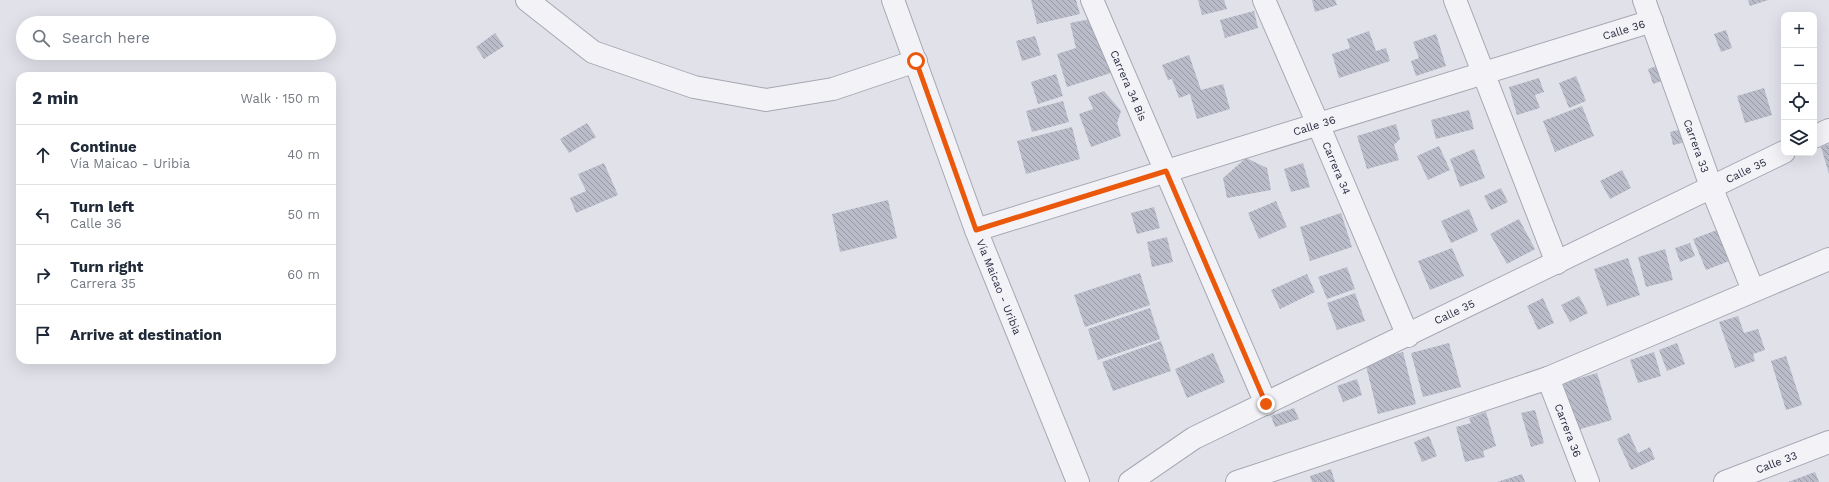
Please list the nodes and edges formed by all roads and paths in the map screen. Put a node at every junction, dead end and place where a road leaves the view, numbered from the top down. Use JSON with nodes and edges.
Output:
{"nodes":[{"id":1,"x":527,"y":0,"type":"edge"},
{"id":2,"x":894,"y":0,"type":"edge"},
{"id":3,"x":1092,"y":0,"type":"edge"},
{"id":4,"x":1264,"y":0,"type":"edge"},
{"id":5,"x":1455,"y":0,"type":"edge"},
{"id":6,"x":1644,"y":0,"type":"edge"},
{"id":7,"x":1652,"y":20,"type":"junction"},
{"id":8,"x":916,"y":61,"type":"junction"},
{"id":9,"x":1484,"y":73,"type":"junction"},
{"id":10,"x":1318,"y":124,"type":"junction"},
{"id":11,"x":1829,"y":130,"type":"edge"},
{"id":12,"x":1817,"y":136,"type":"edge"},
{"id":13,"x":1781,"y":154,"type":"edge"},
{"id":14,"x":1166,"y":171,"type":"junction"},
{"id":15,"x":1712,"y":189,"type":"junction"},
{"id":16,"x":976,"y":230,"type":"junction"},
{"id":17,"x":1829,"y":259,"type":"edge"},
{"id":18,"x":1557,"y":264,"type":"junction"},
{"id":19,"x":1753,"y":290,"type":"junction"},
{"id":20,"x":1408,"y":336,"type":"junction"},
{"id":21,"x":1548,"y":378,"type":"junction"},
{"id":22,"x":1266,"y":404,"type":"junction"},
{"id":23,"x":1829,"y":442,"type":"edge"},
{"id":24,"x":1078,"y":482,"type":"edge"},
{"id":25,"x":1130,"y":482,"type":"edge"},
{"id":26,"x":1237,"y":482,"type":"edge"},
{"id":27,"x":1588,"y":482,"type":"edge"},
{"id":28,"x":1724,"y":482,"type":"edge"}],
"edges":[{"from":1,"to":8,"type":"street"},
{"from":2,"to":8,"type":"street","name":"Vía Maicao - Uribia"},
{"from":3,"to":14,"type":"street","name":"Carrera 34 Bis"},
{"from":4,"to":10,"type":"street","name":"Carrera 34"},
{"from":5,"to":9,"type":"street"},
{"from":6,"to":7,"type":"street","name":"Carrera 33"},
{"from":7,"to":9,"type":"street","name":"Calle 36"},
{"from":7,"to":15,"type":"street","name":"Carrera 33"},
{"from":8,"to":16,"type":"street","name":"Vía Maicao - Uribia"},
{"from":9,"to":10,"type":"street","name":"Calle 36"},
{"from":9,"to":18,"type":"street"},
{"from":10,"to":14,"type":"street","name":"Calle 36"},
{"from":10,"to":20,"type":"street","name":"Carrera 34"},
{"from":11,"to":12,"type":"street"},
{"from":13,"to":15,"type":"street","name":"Calle 35"},
{"from":14,"to":16,"type":"street","name":"Calle 36"},
{"from":14,"to":22,"type":"street","name":"Carrera 34 Bis"},
{"from":15,"to":18,"type":"street","name":"Calle 35"},
{"from":15,"to":19,"type":"street","name":"Carrera 33"},
{"from":16,"to":24,"type":"street","name":"Vía Maicao - Uribia"},
{"from":17,"to":19,"type":"street"},
{"from":18,"to":20,"type":"street","name":"Calle 35"},
{"from":19,"to":21,"type":"street"},
{"from":20,"to":22,"type":"street","name":"Calle 35"},
{"from":21,"to":26,"type":"street"},
{"from":21,"to":27,"type":"street","name":"Carrera 36"},
{"from":22,"to":25,"type":"street","name":"Calle 35"},
{"from":23,"to":28,"type":"street","name":"Calle 33"}]}
